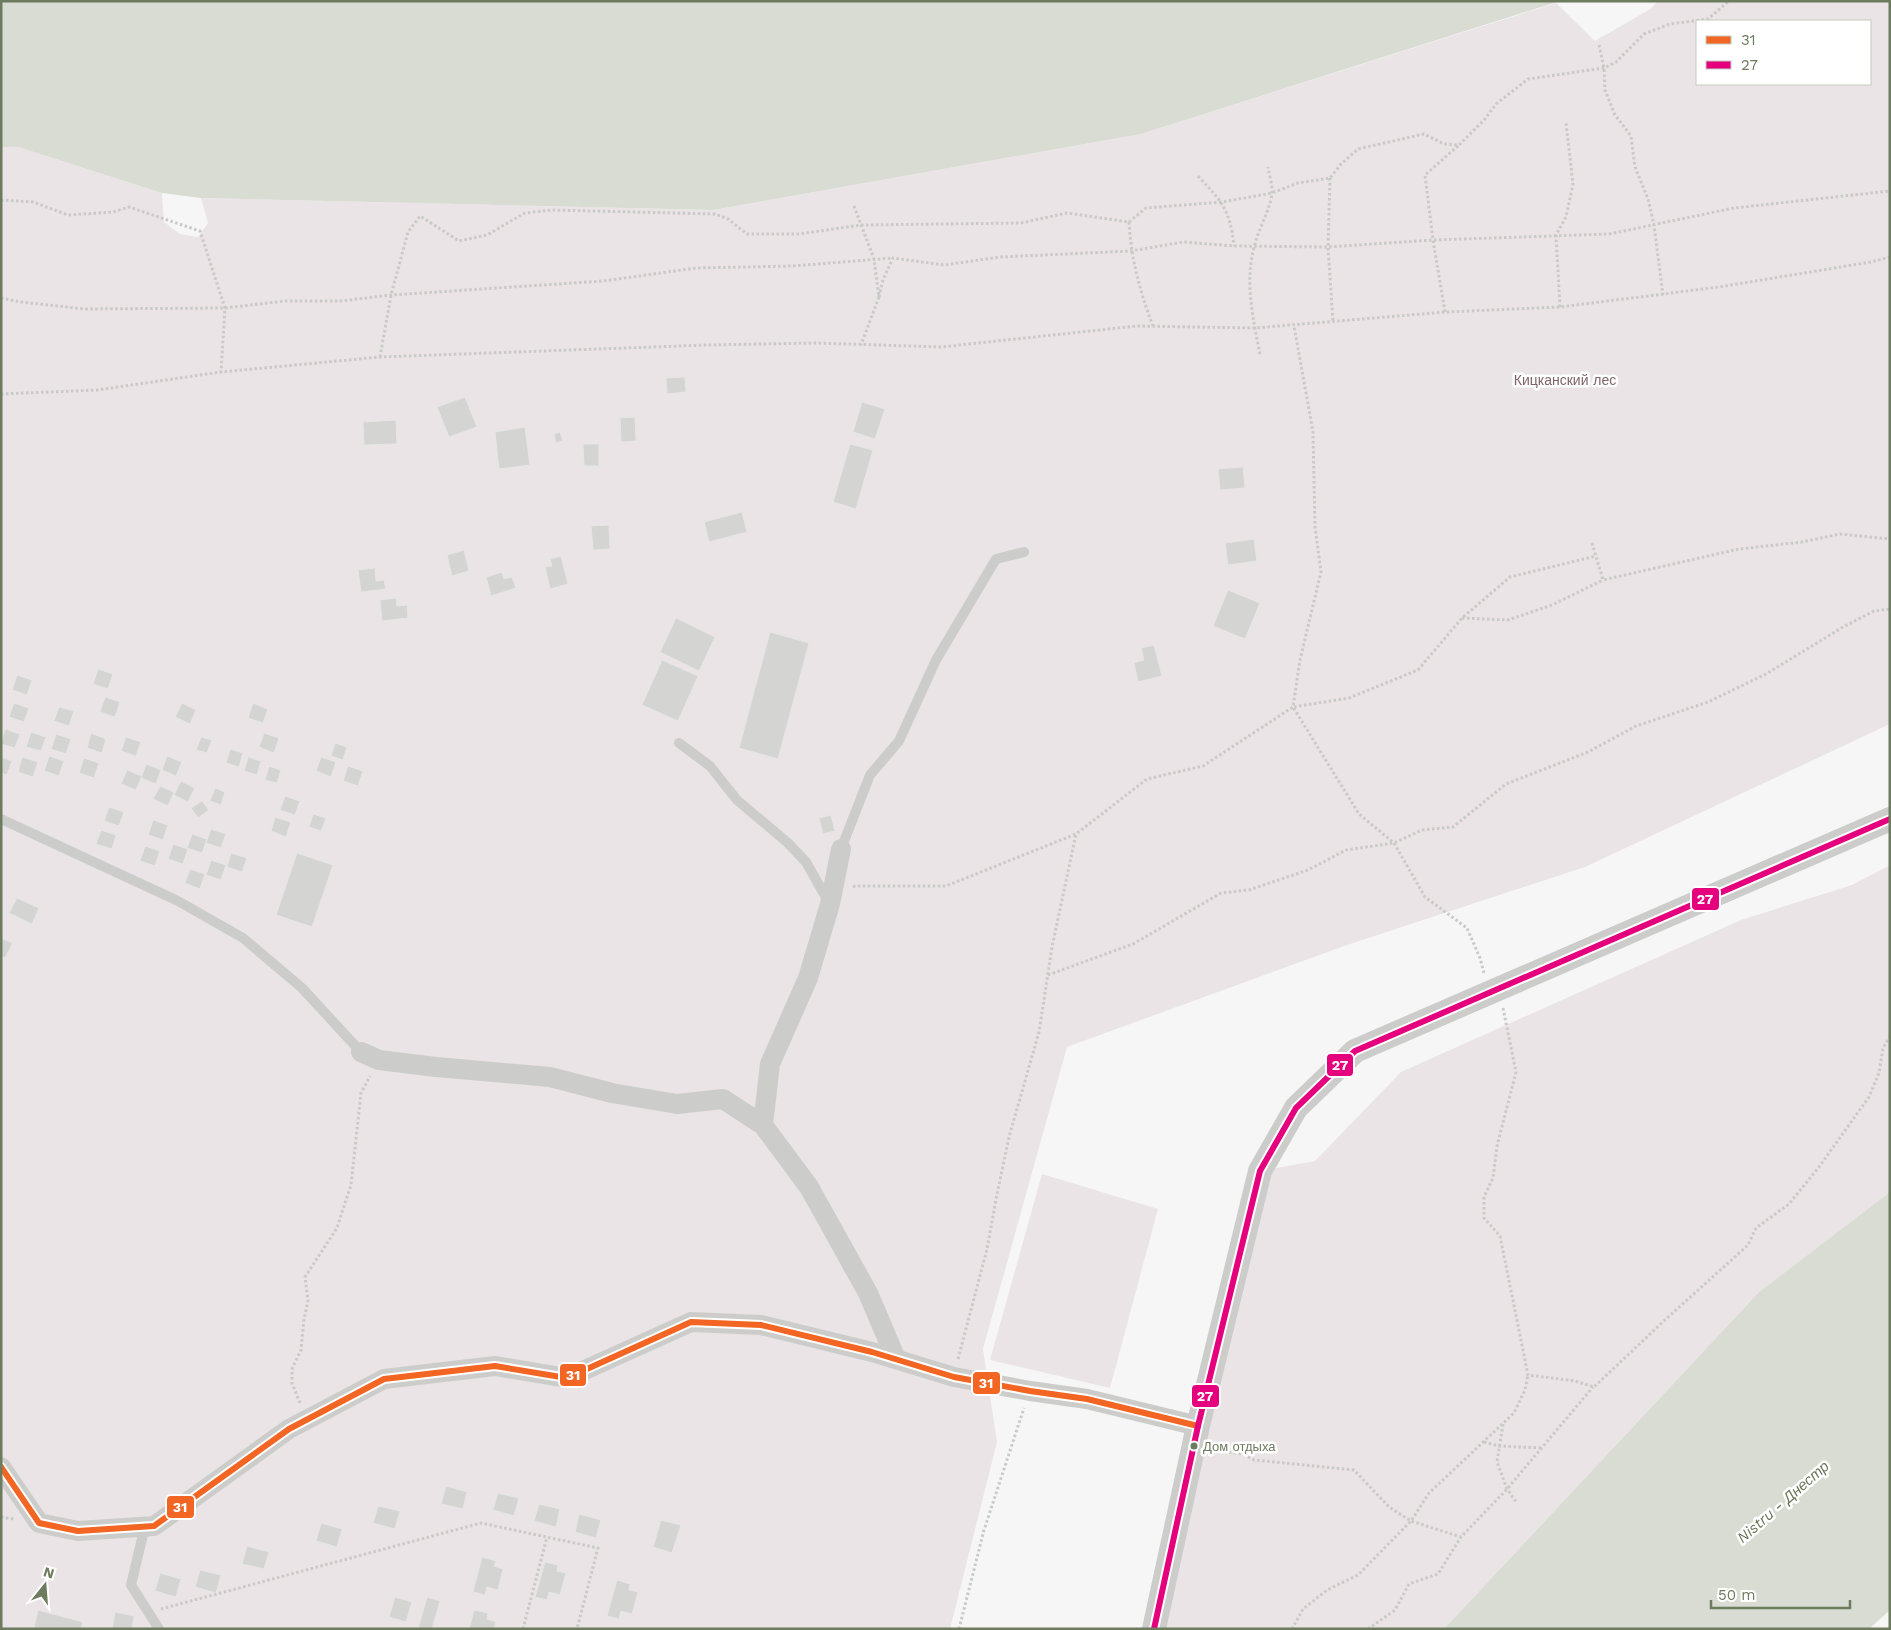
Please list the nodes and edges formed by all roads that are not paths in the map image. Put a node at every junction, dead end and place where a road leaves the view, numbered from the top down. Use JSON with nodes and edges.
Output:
{"nodes":[{"id":1,"x":1024,"y":552,"type":"dead end"},
{"id":2,"x":679,"y":743,"type":"dead end"},
{"id":3,"x":1,"y":819,"type":"edge"},
{"id":4,"x":1890,"y":819,"type":"edge"},
{"id":5,"x":841,"y":850,"type":"joint"},
{"id":6,"x":830,"y":904,"type":"junction"},
{"id":7,"x":370,"y":1056,"type":"joint"},
{"id":8,"x":763,"y":1125,"type":"junction"},
{"id":9,"x":896,"y":1359,"type":"junction"},
{"id":10,"x":1196,"y":1436,"type":"junction"},
{"id":11,"x":1,"y":1466,"type":"edge"},
{"id":12,"x":145,"y":1526,"type":"junction"},
{"id":13,"x":159,"y":1629,"type":"edge"},
{"id":14,"x":1154,"y":1629,"type":"edge"}],
"edges":[{"from":1,"to":5,"type":"lane"},
{"from":2,"to":6,"type":"lane"},
{"from":3,"to":7,"type":"lane"},
{"from":4,"to":10,"type":"street"},
{"from":5,"to":6,"type":"street"},
{"from":6,"to":8,"type":"street"},
{"from":7,"to":8,"type":"street"},
{"from":8,"to":9,"type":"street"},
{"from":9,"to":10,"type":"street"},
{"from":9,"to":12,"type":"street"},
{"from":10,"to":14,"type":"street"},
{"from":11,"to":12,"type":"street"},
{"from":12,"to":13,"type":"lane"}]}
